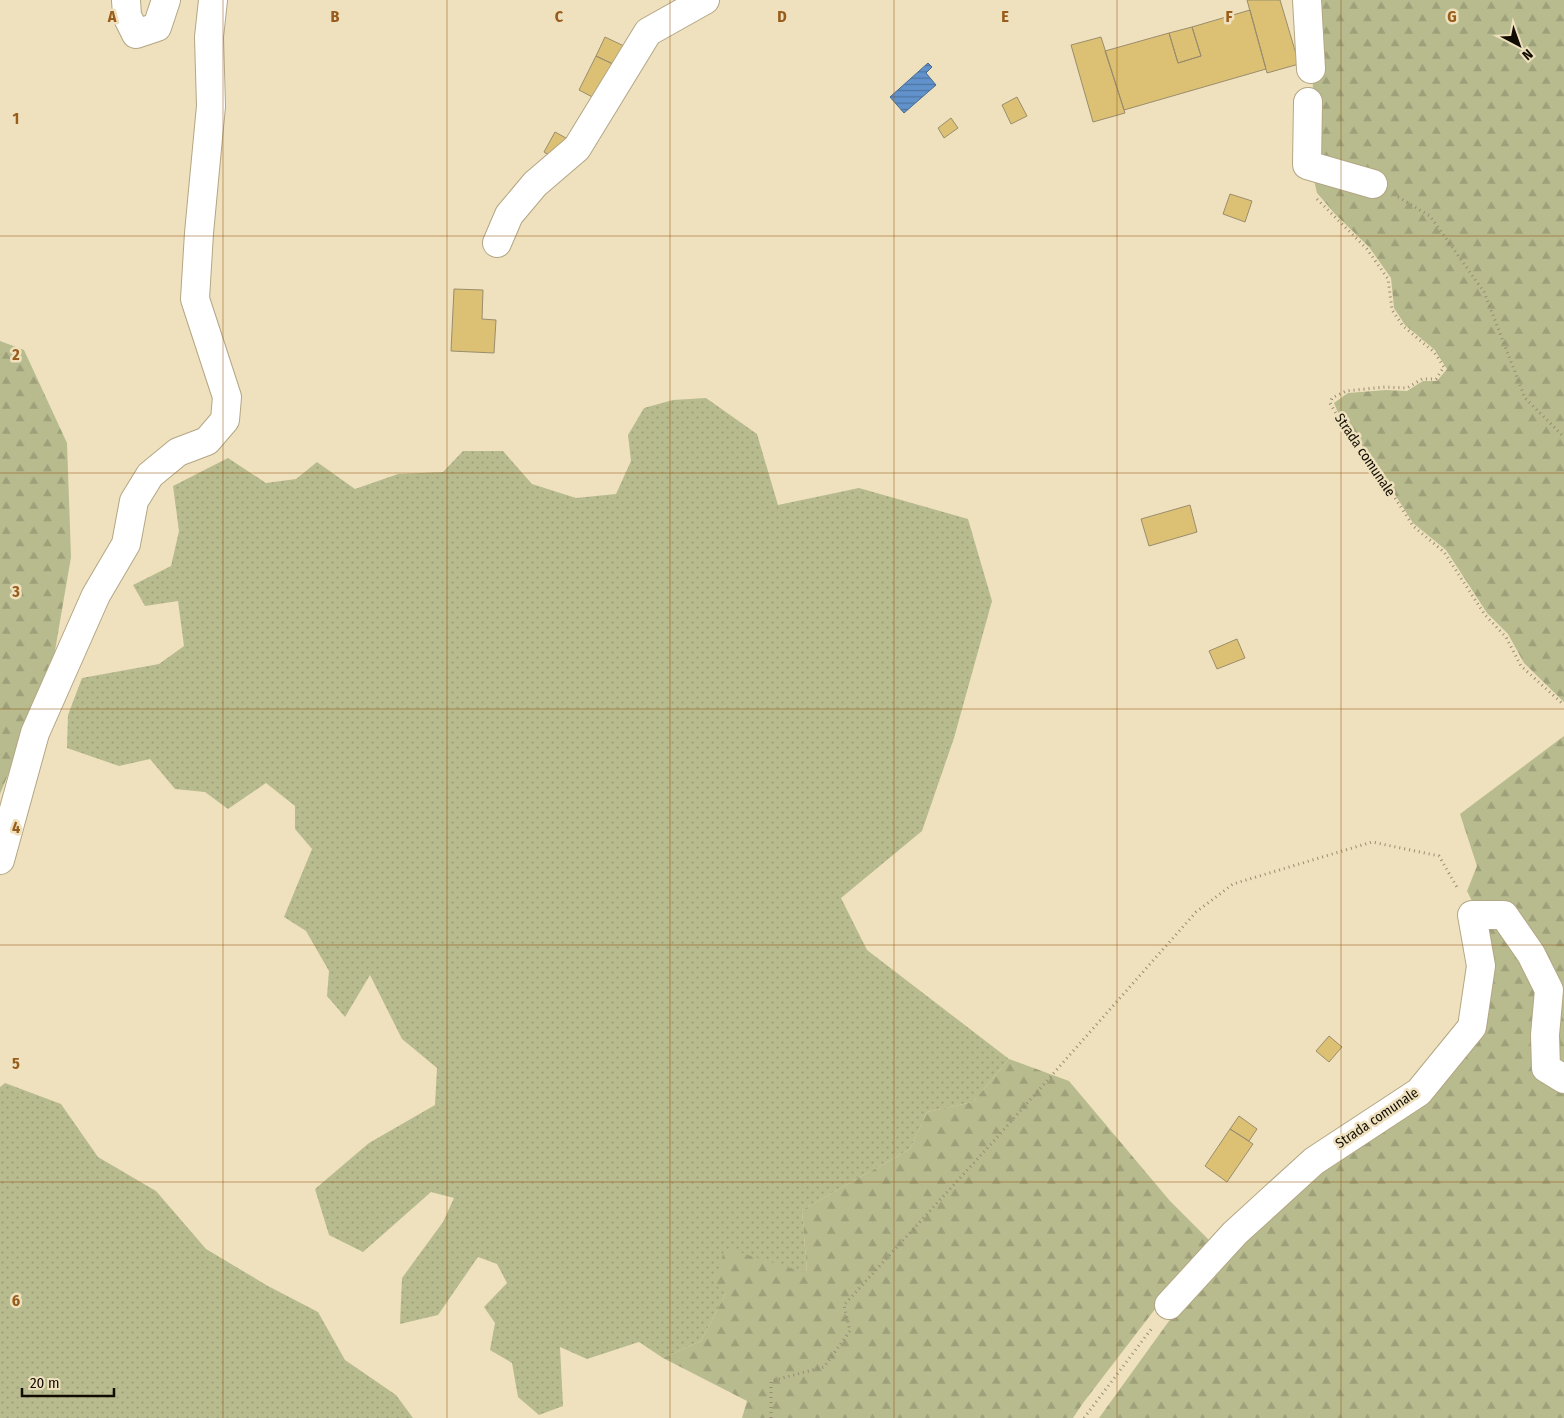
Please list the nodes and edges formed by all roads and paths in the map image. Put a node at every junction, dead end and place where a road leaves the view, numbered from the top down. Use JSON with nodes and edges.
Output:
{"nodes":[{"id":1,"x":126,"y":0,"type":"edge"},
{"id":2,"x":166,"y":0,"type":"edge"},
{"id":3,"x":213,"y":0,"type":"edge"},
{"id":4,"x":705,"y":0,"type":"edge"},
{"id":5,"x":1307,"y":0,"type":"edge"},
{"id":6,"x":1311,"y":69,"type":"dead end"},
{"id":7,"x":1308,"y":102,"type":"dead end"},
{"id":8,"x":1307,"y":165,"type":"junction"},
{"id":9,"x":1373,"y":184,"type":"joint"},
{"id":10,"x":497,"y":243,"type":"dead end"},
{"id":11,"x":1564,"y":437,"type":"edge"},
{"id":12,"x":1564,"y":705,"type":"edge"},
{"id":13,"x":0,"y":860,"type":"edge"},
{"id":14,"x":1472,"y":916,"type":"junction"},
{"id":15,"x":1564,"y":1079,"type":"edge"},
{"id":16,"x":1169,"y":1306,"type":"joint"},
{"id":17,"x":771,"y":1418,"type":"edge"},
{"id":18,"x":1084,"y":1418,"type":"edge"}],
"edges":[{"from":1,"to":2,"type":"street"},
{"from":3,"to":13,"type":"street"},
{"from":4,"to":10,"type":"street"},
{"from":5,"to":6,"type":"street"},
{"from":7,"to":8,"type":"street"},
{"from":8,"to":9,"type":"street"},
{"from":8,"to":12,"type":"path","name":"Strada comunale"},
{"from":9,"to":11,"type":"path"},
{"from":14,"to":15,"type":"street"},
{"from":14,"to":16,"type":"street","name":"Strada comunale"},
{"from":14,"to":17,"type":"path"},
{"from":16,"to":18,"type":"path"}]}
